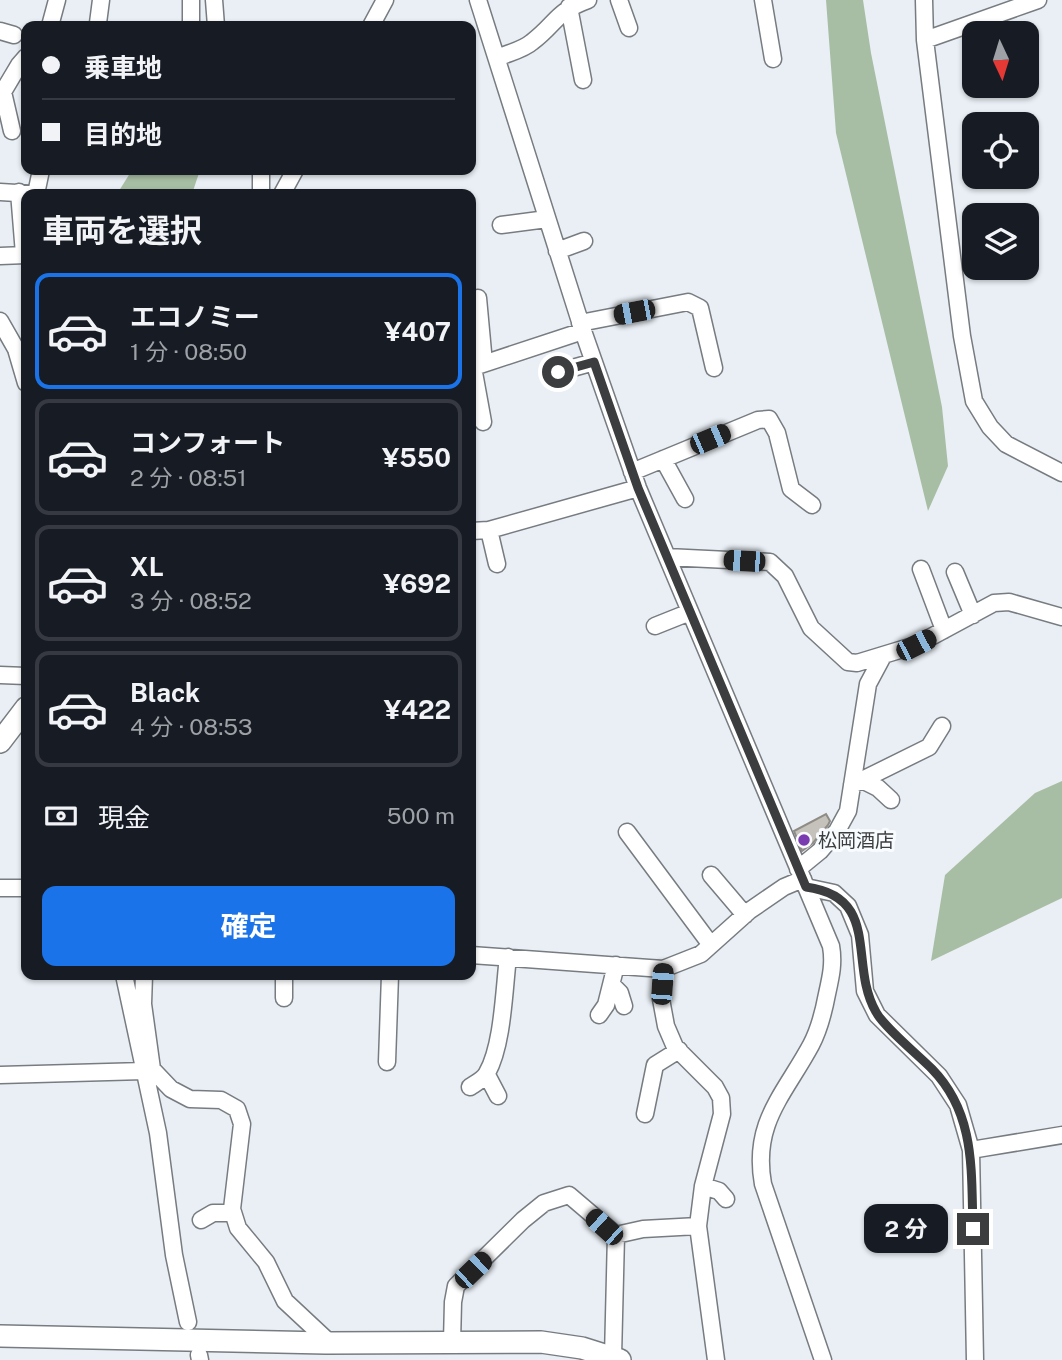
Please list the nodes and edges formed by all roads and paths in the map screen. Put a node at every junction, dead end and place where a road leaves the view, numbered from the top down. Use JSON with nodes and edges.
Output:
{"nodes":[{"id":1,"x":57,"y":0,"type":"edge"},
{"id":2,"x":101,"y":0,"type":"edge"},
{"id":3,"x":191,"y":0,"type":"edge"},
{"id":4,"x":214,"y":0,"type":"edge"},
{"id":5,"x":384,"y":0,"type":"edge"},
{"id":6,"x":478,"y":0,"type":"edge"},
{"id":7,"x":588,"y":0,"type":"edge"},
{"id":8,"x":620,"y":0,"type":"edge"},
{"id":9,"x":763,"y":0,"type":"edge"},
{"id":10,"x":924,"y":0,"type":"edge"},
{"id":11,"x":1038,"y":0,"type":"edge"},
{"id":12,"x":569,"y":7,"type":"junction"},
{"id":13,"x":51,"y":21,"type":"edge"},
{"id":14,"x":98,"y":21,"type":"edge"},
{"id":15,"x":191,"y":21,"type":"edge"},
{"id":16,"x":216,"y":21,"type":"edge"},
{"id":17,"x":374,"y":21,"type":"edge"},
{"id":18,"x":629,"y":28,"type":"dead end"},
{"id":19,"x":925,"y":40,"type":"junction"},
{"id":20,"x":497,"y":58,"type":"junction"},
{"id":21,"x":773,"y":59,"type":"dead end"},
{"id":22,"x":21,"y":63,"type":"edge"},
{"id":23,"x":583,"y":80,"type":"dead end"},
{"id":24,"x":2,"y":92,"type":"edge"},
{"id":25,"x":12,"y":131,"type":"dead end"},
{"id":26,"x":0,"y":192,"type":"edge"},
{"id":27,"x":21,"y":193,"type":"edge"},
{"id":28,"x":547,"y":219,"type":"junction"},
{"id":29,"x":501,"y":225,"type":"dead end"},
{"id":30,"x":584,"y":241,"type":"dead end"},
{"id":31,"x":557,"y":251,"type":"junction"},
{"id":32,"x":21,"y":255,"type":"edge"},
{"id":33,"x":0,"y":256,"type":"edge"},
{"id":34,"x":478,"y":298,"type":"dead end"},
{"id":35,"x":0,"y":321,"type":"edge"},
{"id":36,"x":581,"y":327,"type":"junction"},
{"id":37,"x":594,"y":362,"type":"junction"},
{"id":38,"x":21,"y":366,"type":"edge"},
{"id":39,"x":476,"y":366,"type":"edge"},
{"id":40,"x":715,"y":369,"type":"dead end"},
{"id":41,"x":558,"y":372,"type":"dead end"},
{"id":42,"x":483,"y":422,"type":"dead end"},
{"id":43,"x":663,"y":459,"type":"junction"},
{"id":44,"x":632,"y":472,"type":"junction"},
{"id":45,"x":1062,"y":473,"type":"edge"},
{"id":46,"x":638,"y":488,"type":"junction"},
{"id":47,"x":685,"y":499,"type":"dead end"},
{"id":48,"x":812,"y":505,"type":"dead end"},
{"id":49,"x":489,"y":530,"type":"junction"},
{"id":50,"x":476,"y":531,"type":"edge"},
{"id":51,"x":667,"y":557,"type":"junction"},
{"id":52,"x":497,"y":564,"type":"dead end"},
{"id":53,"x":921,"y":569,"type":"dead end"},
{"id":54,"x":955,"y":572,"type":"dead end"},
{"id":55,"x":690,"y":612,"type":"junction"},
{"id":56,"x":974,"y":615,"type":"junction"},
{"id":57,"x":1062,"y":617,"type":"edge"},
{"id":58,"x":655,"y":626,"type":"dead end"},
{"id":59,"x":944,"y":630,"type":"junction"},
{"id":60,"x":883,"y":656,"type":"junction"},
{"id":61,"x":0,"y":676,"type":"edge"},
{"id":62,"x":21,"y":676,"type":"edge"},
{"id":63,"x":21,"y":715,"type":"edge"},
{"id":64,"x":942,"y":726,"type":"dead end"},
{"id":65,"x":0,"y":742,"type":"edge"},
{"id":66,"x":857,"y":783,"type":"junction"},
{"id":67,"x":891,"y":800,"type":"dead end"},
{"id":68,"x":627,"y":832,"type":"dead end"},
{"id":69,"x":711,"y":875,"type":"dead end"},
{"id":70,"x":802,"y":878,"type":"junction"},
{"id":71,"x":0,"y":888,"type":"edge"},
{"id":72,"x":21,"y":888,"type":"edge"},
{"id":73,"x":745,"y":915,"type":"junction"},
{"id":74,"x":711,"y":945,"type":"junction"},
{"id":75,"x":476,"y":955,"type":"edge"},
{"id":76,"x":508,"y":957,"type":"junction"},
{"id":77,"x":616,"y":965,"type":"junction"},
{"id":78,"x":663,"y":968,"type":"junction"},
{"id":79,"x":125,"y":980,"type":"edge"},
{"id":80,"x":144,"y":980,"type":"edge"},
{"id":81,"x":284,"y":980,"type":"edge"},
{"id":82,"x":390,"y":980,"type":"edge"},
{"id":83,"x":612,"y":985,"type":"junction"},
{"id":84,"x":284,"y":998,"type":"dead end"},
{"id":85,"x":624,"y":1006,"type":"dead end"},
{"id":86,"x":599,"y":1015,"type":"dead end"},
{"id":87,"x":679,"y":1050,"type":"junction"},
{"id":88,"x":387,"y":1062,"type":"dead end"},
{"id":89,"x":148,"y":1070,"type":"junction"},
{"id":90,"x":0,"y":1075,"type":"edge"},
{"id":91,"x":487,"y":1075,"type":"junction"},
{"id":92,"x":470,"y":1087,"type":"dead end"},
{"id":93,"x":498,"y":1096,"type":"dead end"},
{"id":94,"x":645,"y":1114,"type":"dead end"},
{"id":95,"x":1062,"y":1135,"type":"edge"},
{"id":96,"x":971,"y":1150,"type":"junction"},
{"id":97,"x":703,"y":1186,"type":"junction"},
{"id":98,"x":726,"y":1199,"type":"dead end"},
{"id":99,"x":233,"y":1213,"type":"junction"},
{"id":100,"x":201,"y":1220,"type":"dead end"},
{"id":101,"x":698,"y":1226,"type":"junction"},
{"id":102,"x":616,"y":1235,"type":"junction"},
{"id":103,"x":188,"y":1322,"type":"dead end"},
{"id":104,"x":0,"y":1336,"type":"edge"},
{"id":105,"x":452,"y":1342,"type":"junction"},
{"id":106,"x":330,"y":1343,"type":"junction"},
{"id":107,"x":365,"y":1351,"type":"edge"},
{"id":108,"x":616,"y":1359,"type":"edge"},
{"id":109,"x":716,"y":1360,"type":"edge"},
{"id":110,"x":822,"y":1360,"type":"edge"},
{"id":111,"x":975,"y":1360,"type":"edge"}],
"edges":[{"from":1,"to":13,"type":"street"},
{"from":2,"to":14,"type":"street"},
{"from":3,"to":15,"type":"street"},
{"from":4,"to":16,"type":"street"},
{"from":5,"to":17,"type":"street"},
{"from":6,"to":20,"type":"street"},
{"from":7,"to":12,"type":"street"},
{"from":8,"to":18,"type":"street"},
{"from":9,"to":21,"type":"street"},
{"from":10,"to":19,"type":"street"},
{"from":11,"to":19,"type":"street"},
{"from":12,"to":20,"type":"street"},
{"from":12,"to":23,"type":"street"},
{"from":19,"to":45,"type":"street"},
{"from":20,"to":28,"type":"street"},
{"from":22,"to":24,"type":"street"},
{"from":24,"to":25,"type":"street"},
{"from":26,"to":27,"type":"street"},
{"from":28,"to":29,"type":"street"},
{"from":28,"to":31,"type":"street"},
{"from":30,"to":31,"type":"street"},
{"from":31,"to":36,"type":"street"},
{"from":32,"to":33,"type":"street"},
{"from":34,"to":39,"type":"street"},
{"from":35,"to":38,"type":"street"},
{"from":36,"to":37,"type":"street"},
{"from":36,"to":39,"type":"street"},
{"from":36,"to":40,"type":"street"},
{"from":37,"to":41,"type":"street"},
{"from":37,"to":44,"type":"street"},
{"from":39,"to":42,"type":"street"},
{"from":43,"to":44,"type":"street"},
{"from":43,"to":47,"type":"street"},
{"from":43,"to":48,"type":"street"},
{"from":44,"to":46,"type":"street"},
{"from":46,"to":49,"type":"street"},
{"from":46,"to":51,"type":"street"},
{"from":49,"to":50,"type":"street"},
{"from":49,"to":52,"type":"street"},
{"from":51,"to":55,"type":"street"},
{"from":51,"to":60,"type":"street"},
{"from":53,"to":59,"type":"street"},
{"from":54,"to":56,"type":"street"},
{"from":55,"to":58,"type":"street"},
{"from":55,"to":70,"type":"street"},
{"from":56,"to":57,"type":"street"},
{"from":56,"to":59,"type":"street"},
{"from":59,"to":60,"type":"street"},
{"from":60,"to":66,"type":"street"},
{"from":61,"to":62,"type":"street"},
{"from":63,"to":65,"type":"street"},
{"from":64,"to":66,"type":"street"},
{"from":66,"to":67,"type":"street"},
{"from":66,"to":70,"type":"street"},
{"from":68,"to":74,"type":"street"},
{"from":69,"to":73,"type":"street"},
{"from":70,"to":73,"type":"street"},
{"from":70,"to":96,"type":"street"},
{"from":70,"to":110,"type":"street"},
{"from":71,"to":72,"type":"street"},
{"from":73,"to":74,"type":"street"},
{"from":74,"to":78,"type":"street"},
{"from":75,"to":76,"type":"street"},
{"from":76,"to":77,"type":"street"},
{"from":76,"to":91,"type":"street"},
{"from":77,"to":78,"type":"street"},
{"from":77,"to":83,"type":"street"},
{"from":78,"to":87,"type":"street"},
{"from":79,"to":89,"type":"street"},
{"from":80,"to":89,"type":"street"},
{"from":81,"to":84,"type":"street"},
{"from":82,"to":88,"type":"street"},
{"from":83,"to":85,"type":"street"},
{"from":83,"to":86,"type":"street"},
{"from":87,"to":94,"type":"street"},
{"from":87,"to":97,"type":"street"},
{"from":89,"to":90,"type":"street"},
{"from":89,"to":99,"type":"street"},
{"from":89,"to":103,"type":"street"},
{"from":91,"to":92,"type":"street"},
{"from":91,"to":93,"type":"street"},
{"from":95,"to":96,"type":"street"},
{"from":96,"to":111,"type":"street"},
{"from":97,"to":98,"type":"street"},
{"from":97,"to":101,"type":"street"},
{"from":99,"to":100,"type":"street"},
{"from":99,"to":106,"type":"street"},
{"from":101,"to":102,"type":"street"},
{"from":101,"to":109,"type":"street"},
{"from":102,"to":105,"type":"street"},
{"from":102,"to":108,"type":"street"},
{"from":104,"to":106,"type":"street"},
{"from":105,"to":107,"type":"street"},
{"from":105,"to":108,"type":"street"},
{"from":106,"to":107,"type":"street"}]}
